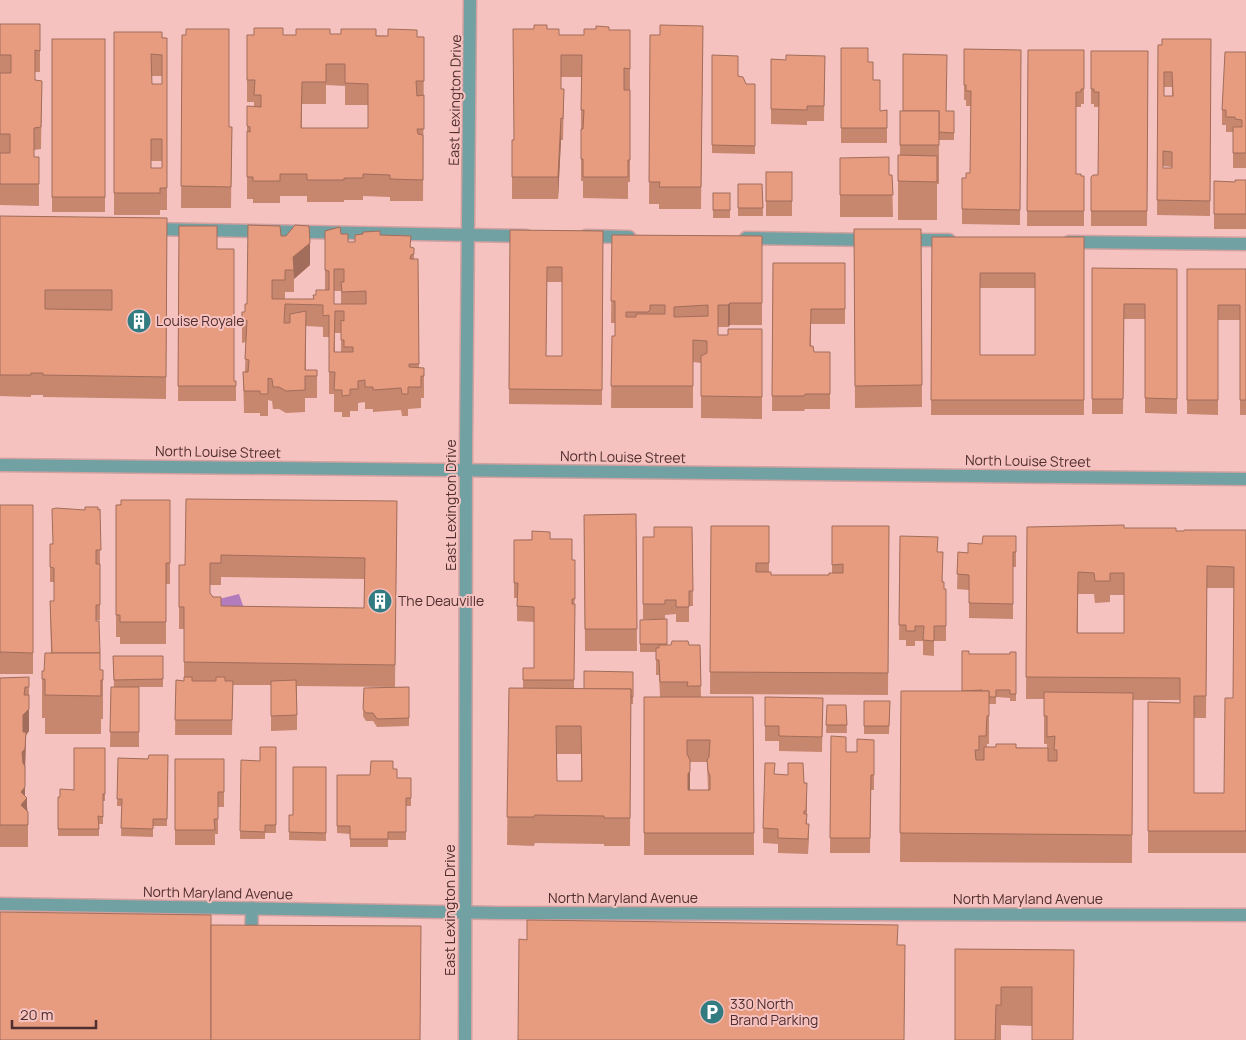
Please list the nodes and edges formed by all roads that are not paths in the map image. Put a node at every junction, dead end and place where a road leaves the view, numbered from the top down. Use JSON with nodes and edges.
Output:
{"nodes":[{"id":1,"x":470,"y":0,"type":"edge"},
{"id":2,"x":139,"y":229,"type":"edge"},
{"id":3,"x":468,"y":235,"type":"junction"},
{"id":4,"x":540,"y":236,"type":"edge"},
{"id":5,"x":569,"y":236,"type":"edge"},
{"id":6,"x":639,"y":237,"type":"edge"},
{"id":7,"x":738,"y":238,"type":"edge"},
{"id":8,"x":966,"y":241,"type":"edge"},
{"id":9,"x":1055,"y":242,"type":"edge"},
{"id":10,"x":1246,"y":244,"type":"edge"},
{"id":11,"x":0,"y":465,"type":"edge"},
{"id":12,"x":466,"y":470,"type":"junction"},
{"id":13,"x":1246,"y":479,"type":"edge"},
{"id":14,"x":0,"y":904,"type":"edge"},
{"id":15,"x":252,"y":908,"type":"junction"},
{"id":16,"x":465,"y":912,"type":"junction"},
{"id":17,"x":1246,"y":915,"type":"edge"},
{"id":18,"x":251,"y":954,"type":"edge"},
{"id":19,"x":465,"y":1040,"type":"edge"}],
"edges":[{"from":1,"to":3,"type":"street","name":"East Lexington Drive"},
{"from":2,"to":3,"type":"street"},
{"from":3,"to":4,"type":"street"},
{"from":3,"to":12,"type":"street","name":"East Lexington Drive"},
{"from":5,"to":6,"type":"street"},
{"from":7,"to":8,"type":"street"},
{"from":9,"to":10,"type":"street"},
{"from":11,"to":12,"type":"street","name":"North Louise Street"},
{"from":12,"to":13,"type":"street","name":"North Louise Street"},
{"from":12,"to":16,"type":"street","name":"East Lexington Drive"},
{"from":14,"to":15,"type":"street","name":"North Maryland Avenue"},
{"from":15,"to":16,"type":"street","name":"North Maryland Avenue"},
{"from":15,"to":18,"type":"street"},
{"from":16,"to":17,"type":"street","name":"North Maryland Avenue"},
{"from":16,"to":19,"type":"street","name":"East Lexington Drive"}]}
